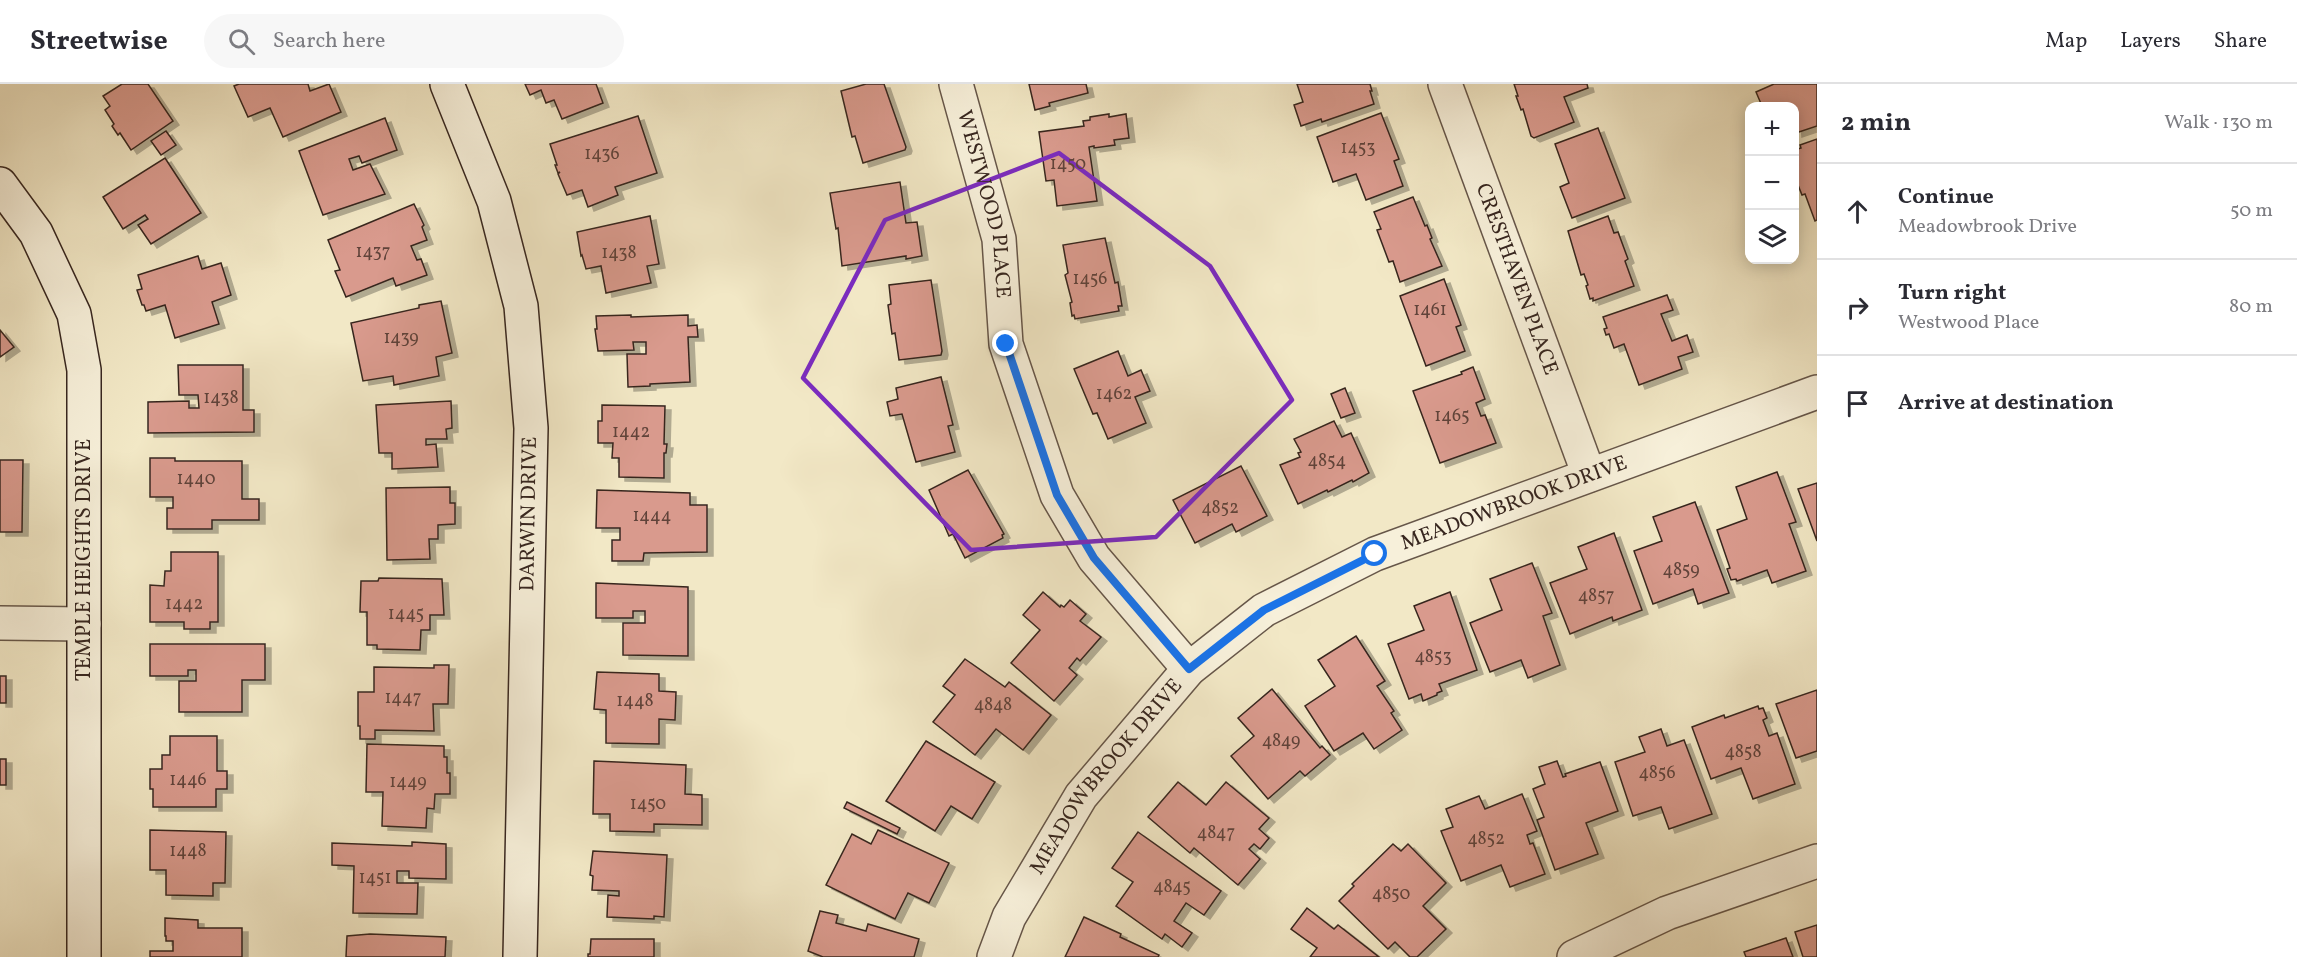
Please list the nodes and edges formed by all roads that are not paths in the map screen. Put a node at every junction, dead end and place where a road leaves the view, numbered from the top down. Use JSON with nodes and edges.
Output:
{"nodes":[{"id":1,"x":447,"y":84,"type":"edge"},
{"id":2,"x":956,"y":84,"type":"edge"},
{"id":3,"x":1445,"y":84,"type":"edge"},
{"id":4,"x":0,"y":184,"type":"edge"},
{"id":5,"x":1817,"y":392,"type":"edge"},
{"id":6,"x":1589,"y":475,"type":"junction"},
{"id":7,"x":0,"y":622,"type":"edge"},
{"id":8,"x":84,"y":624,"type":"junction"},
{"id":9,"x":1189,"y":669,"type":"junction"},
{"id":10,"x":1817,"y":861,"type":"edge"},
{"id":11,"x":84,"y":957,"type":"edge"},
{"id":12,"x":520,"y":957,"type":"edge"},
{"id":13,"x":994,"y":957,"type":"edge"},
{"id":14,"x":1574,"y":957,"type":"edge"}],
"edges":[{"from":1,"to":12,"type":"street","name":"DARWIN DRIVE"},
{"from":2,"to":9,"type":"street","name":"WESTWOOD PLACE"},
{"from":3,"to":6,"type":"street","name":"CRESTHAVEN PLACE"},
{"from":4,"to":8,"type":"street","name":"TEMPLE HEIGHTS DRIVE"},
{"from":5,"to":6,"type":"street","name":"MEADOWBROOK DRIVE"},
{"from":6,"to":9,"type":"street","name":"MEADOWBROOK DRIVE"},
{"from":7,"to":8,"type":"street"},
{"from":8,"to":11,"type":"street","name":"TEMPLE HEIGHTS DRIVE"},
{"from":9,"to":13,"type":"street","name":"MEADOWBROOK DRIVE"},
{"from":10,"to":14,"type":"street"}]}
